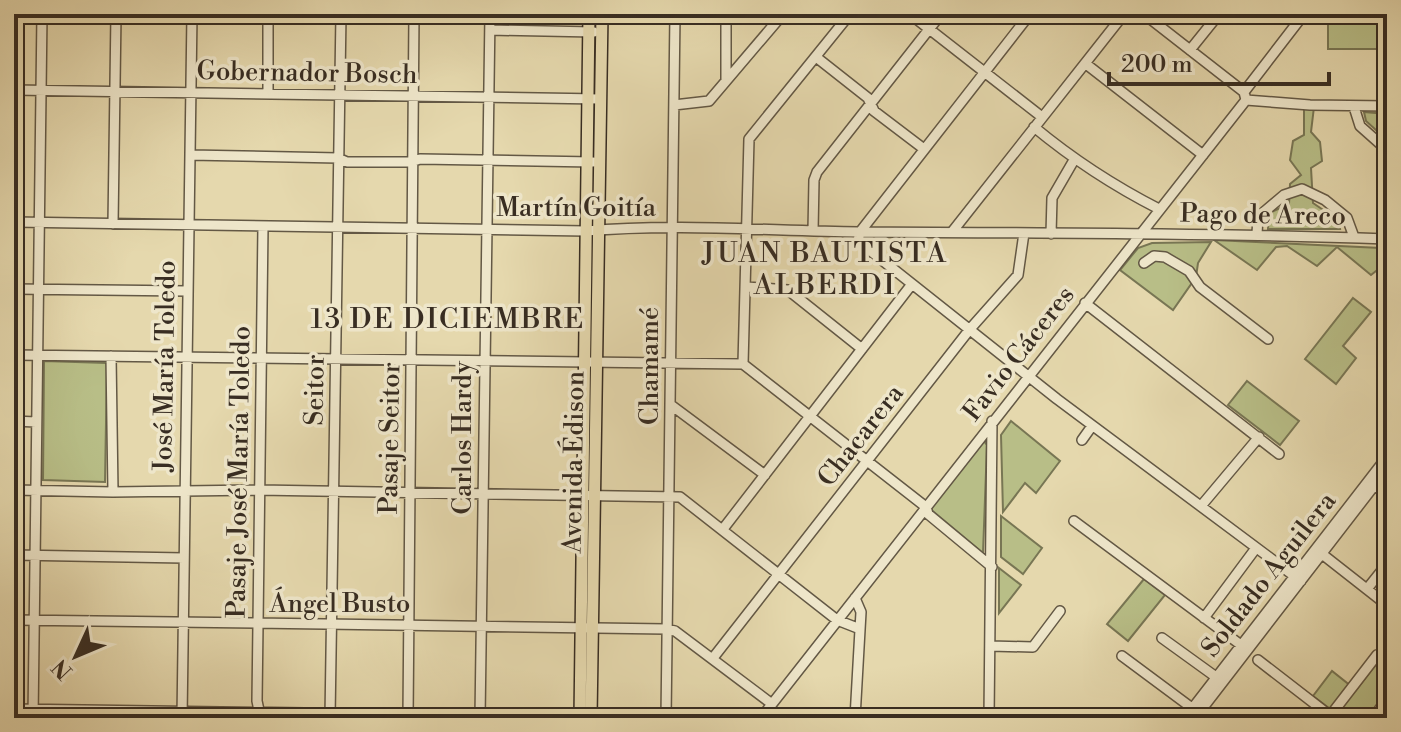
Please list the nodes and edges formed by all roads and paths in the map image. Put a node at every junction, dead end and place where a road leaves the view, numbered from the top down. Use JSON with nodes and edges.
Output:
{"nodes":[{"id":1,"x":42,"y":14,"type":"edge"},
{"id":2,"x":116,"y":14,"type":"edge"},
{"id":3,"x":192,"y":14,"type":"edge"},
{"id":4,"x":268,"y":14,"type":"edge"},
{"id":5,"x":341,"y":14,"type":"edge"},
{"id":6,"x":414,"y":14,"type":"edge"},
{"id":7,"x":490,"y":14,"type":"edge"},
{"id":8,"x":589,"y":14,"type":"edge"},
{"id":9,"x":602,"y":14,"type":"edge"},
{"id":10,"x":675,"y":14,"type":"edge"},
{"id":11,"x":726,"y":14,"type":"edge"},
{"id":12,"x":783,"y":14,"type":"edge"},
{"id":13,"x":850,"y":14,"type":"edge"},
{"id":14,"x":910,"y":14,"type":"edge"},
{"id":15,"x":941,"y":14,"type":"edge"},
{"id":16,"x":1030,"y":14,"type":"edge"},
{"id":17,"x":1124,"y":14,"type":"edge"},
{"id":18,"x":1144,"y":14,"type":"edge"},
{"id":19,"x":1219,"y":14,"type":"edge"},
{"id":20,"x":1304,"y":14,"type":"edge"},
{"id":21,"x":930,"y":29,"type":"junction"},
{"id":22,"x":490,"y":30,"type":"junction"},
{"id":23,"x":595,"y":32,"type":"junction"},
{"id":24,"x":1190,"y":50,"type":"junction"},
{"id":25,"x":816,"y":57,"type":"junction"},
{"id":26,"x":1086,"y":64,"type":"junction"},
{"id":27,"x":985,"y":73,"type":"junction"},
{"id":28,"x":726,"y":81,"type":"junction"},
{"id":29,"x":14,"y":90,"type":"edge"},
{"id":30,"x":42,"y":90,"type":"junction"},
{"id":31,"x":116,"y":91,"type":"junction"},
{"id":32,"x":191,"y":92,"type":"junction"},
{"id":33,"x":268,"y":94,"type":"junction"},
{"id":34,"x":341,"y":95,"type":"junction"},
{"id":35,"x":413,"y":96,"type":"junction"},
{"id":36,"x":1245,"y":96,"type":"junction"},
{"id":37,"x":489,"y":97,"type":"junction"},
{"id":38,"x":587,"y":99,"type":"junction"},
{"id":39,"x":600,"y":99,"type":"junction"},
{"id":40,"x":870,"y":104,"type":"junction"},
{"id":41,"x":674,"y":105,"type":"junction"},
{"id":42,"x":1387,"y":106,"type":"edge"},
{"id":43,"x":1354,"y":107,"type":"junction"},
{"id":44,"x":1042,"y":117,"type":"junction"},
{"id":45,"x":1034,"y":127,"type":"junction"},
{"id":46,"x":924,"y":149,"type":"junction"},
{"id":47,"x":1387,"y":150,"type":"edge"},
{"id":48,"x":190,"y":155,"type":"junction"},
{"id":49,"x":1203,"y":155,"type":"junction"},
{"id":50,"x":338,"y":158,"type":"junction"},
{"id":51,"x":488,"y":159,"type":"junction"},
{"id":52,"x":1074,"y":160,"type":"junction"},
{"id":53,"x":411,"y":162,"type":"junction"},
{"id":54,"x":593,"y":162,"type":"junction"},
{"id":55,"x":1159,"y":209,"type":"junction"},
{"id":56,"x":14,"y":222,"type":"edge"},
{"id":57,"x":40,"y":223,"type":"junction"},
{"id":58,"x":113,"y":224,"type":"junction"},
{"id":59,"x":188,"y":224,"type":"junction"},
{"id":60,"x":263,"y":226,"type":"junction"},
{"id":61,"x":339,"y":227,"type":"junction"},
{"id":62,"x":411,"y":228,"type":"junction"},
{"id":63,"x":671,"y":229,"type":"junction"},
{"id":64,"x":486,"y":230,"type":"junction"},
{"id":65,"x":600,"y":230,"type":"junction"},
{"id":66,"x":748,"y":230,"type":"junction"},
{"id":67,"x":586,"y":231,"type":"junction"},
{"id":68,"x":813,"y":231,"type":"junction"},
{"id":69,"x":860,"y":232,"type":"junction"},
{"id":70,"x":952,"y":232,"type":"junction"},
{"id":71,"x":1024,"y":233,"type":"junction"},
{"id":72,"x":1051,"y":234,"type":"junction"},
{"id":73,"x":1257,"y":234,"type":"junction"},
{"id":74,"x":1139,"y":235,"type":"junction"},
{"id":75,"x":1354,"y":237,"type":"junction"},
{"id":76,"x":1387,"y":239,"type":"edge"},
{"id":77,"x":1144,"y":263,"type":"dead end"},
{"id":78,"x":912,"y":284,"type":"junction"},
{"id":79,"x":747,"y":287,"type":"junction"},
{"id":80,"x":14,"y":289,"type":"edge"},
{"id":81,"x":39,"y":289,"type":"junction"},
{"id":82,"x":187,"y":291,"type":"junction"},
{"id":83,"x":1085,"y":303,"type":"junction"},
{"id":84,"x":970,"y":329,"type":"junction"},
{"id":85,"x":1268,"y":339,"type":"dead end"},
{"id":86,"x":862,"y":349,"type":"junction"},
{"id":87,"x":14,"y":355,"type":"edge"},
{"id":88,"x":38,"y":355,"type":"junction"},
{"id":89,"x":111,"y":356,"type":"junction"},
{"id":90,"x":188,"y":357,"type":"junction"},
{"id":91,"x":262,"y":358,"type":"junction"},
{"id":92,"x":336,"y":359,"type":"junction"},
{"id":93,"x":412,"y":360,"type":"junction"},
{"id":94,"x":484,"y":362,"type":"junction"},
{"id":95,"x":590,"y":364,"type":"junction"},
{"id":96,"x":743,"y":364,"type":"junction"},
{"id":97,"x":670,"y":365,"type":"junction"},
{"id":98,"x":1028,"y":376,"type":"junction"},
{"id":99,"x":671,"y":405,"type":"junction"},
{"id":100,"x":811,"y":415,"type":"junction"},
{"id":101,"x":14,"y":421,"type":"edge"},
{"id":102,"x":992,"y":421,"type":"junction"},
{"id":103,"x":36,"y":422,"type":"junction"},
{"id":104,"x":1092,"y":426,"type":"junction"},
{"id":105,"x":1259,"y":437,"type":"junction"},
{"id":106,"x":1082,"y":440,"type":"dead end"},
{"id":107,"x":1279,"y":454,"type":"dead end"},
{"id":108,"x":1387,"y":457,"type":"edge"},
{"id":109,"x":868,"y":460,"type":"junction"},
{"id":110,"x":1387,"y":469,"type":"edge"},
{"id":111,"x":765,"y":475,"type":"junction"},
{"id":112,"x":1374,"y":485,"type":"junction"},
{"id":113,"x":14,"y":490,"type":"edge"},
{"id":114,"x":36,"y":490,"type":"junction"},
{"id":115,"x":185,"y":490,"type":"junction"},
{"id":116,"x":259,"y":490,"type":"junction"},
{"id":117,"x":113,"y":492,"type":"junction"},
{"id":118,"x":335,"y":492,"type":"junction"},
{"id":119,"x":410,"y":494,"type":"junction"},
{"id":120,"x":484,"y":495,"type":"junction"},
{"id":121,"x":588,"y":495,"type":"junction"},
{"id":122,"x":1387,"y":495,"type":"edge"},
{"id":123,"x":669,"y":498,"type":"junction"},
{"id":124,"x":1201,"y":506,"type":"junction"},
{"id":125,"x":926,"y":507,"type":"junction"},
{"id":126,"x":1353,"y":507,"type":"junction"},
{"id":127,"x":1074,"y":521,"type":"dead end"},
{"id":128,"x":723,"y":529,"type":"junction"},
{"id":129,"x":1256,"y":548,"type":"junction"},
{"id":130,"x":1322,"y":554,"type":"junction"},
{"id":131,"x":14,"y":555,"type":"edge"},
{"id":132,"x":35,"y":556,"type":"junction"},
{"id":133,"x":184,"y":558,"type":"junction"},
{"id":134,"x":1387,"y":564,"type":"edge"},
{"id":135,"x":992,"y":567,"type":"junction"},
{"id":136,"x":780,"y":574,"type":"junction"},
{"id":137,"x":1298,"y":579,"type":"junction"},
{"id":138,"x":1367,"y":589,"type":"junction"},
{"id":139,"x":855,"y":598,"type":"junction"},
{"id":140,"x":1387,"y":605,"type":"edge"},
{"id":141,"x":1060,"y":611,"type":"dead end"},
{"id":142,"x":1204,"y":618,"type":"junction"},
{"id":143,"x":14,"y":620,"type":"edge"},
{"id":144,"x":837,"y":620,"type":"junction"},
{"id":145,"x":33,"y":621,"type":"junction"},
{"id":146,"x":184,"y":621,"type":"junction"},
{"id":147,"x":258,"y":624,"type":"junction"},
{"id":148,"x":332,"y":625,"type":"junction"},
{"id":149,"x":409,"y":625,"type":"junction"},
{"id":150,"x":482,"y":628,"type":"junction"},
{"id":151,"x":586,"y":629,"type":"junction"},
{"id":152,"x":666,"y":629,"type":"junction"},
{"id":153,"x":860,"y":629,"type":"junction"},
{"id":154,"x":1162,"y":638,"type":"dead end"},
{"id":155,"x":990,"y":646,"type":"junction"},
{"id":156,"x":1244,"y":648,"type":"junction"},
{"id":157,"x":1122,"y":656,"type":"dead end"},
{"id":158,"x":713,"y":658,"type":"junction"},
{"id":159,"x":1258,"y":660,"type":"dead end"},
{"id":160,"x":1387,"y":662,"type":"edge"},
{"id":161,"x":1216,"y":677,"type":"junction"},
{"id":162,"x":1387,"y":699,"type":"edge"},
{"id":163,"x":772,"y":704,"type":"junction"},
{"id":164,"x":14,"y":709,"type":"edge"},
{"id":165,"x":1193,"y":713,"type":"edge"},
{"id":166,"x":34,"y":714,"type":"edge"},
{"id":167,"x":182,"y":715,"type":"edge"},
{"id":168,"x":260,"y":715,"type":"edge"},
{"id":169,"x":330,"y":716,"type":"edge"},
{"id":170,"x":408,"y":716,"type":"edge"},
{"id":171,"x":480,"y":717,"type":"edge"},
{"id":172,"x":1332,"y":717,"type":"edge"},
{"id":173,"x":580,"y":718,"type":"edge"},
{"id":174,"x":591,"y":718,"type":"edge"},
{"id":175,"x":666,"y":718,"type":"edge"},
{"id":176,"x":761,"y":718,"type":"edge"},
{"id":177,"x":855,"y":718,"type":"edge"},
{"id":178,"x":978,"y":718,"type":"edge"},
{"id":179,"x":989,"y":718,"type":"edge"},
{"id":180,"x":1185,"y":718,"type":"edge"},
{"id":181,"x":1373,"y":718,"type":"edge"}],
"edges":[{"from":1,"to":30,"type":"street"},
{"from":2,"to":31,"type":"street"},
{"from":3,"to":32,"type":"street","name":"José María Toledo"},
{"from":4,"to":33,"type":"street"},
{"from":5,"to":34,"type":"street","name":"Seitor"},
{"from":6,"to":35,"type":"street","name":"Pasaje Seitor"},
{"from":7,"to":22,"type":"street","name":"Carlos Hardy"},
{"from":8,"to":23,"type":"main road","name":"Avenida Édison"},
{"from":9,"to":23,"type":"main road","name":"Avenida Édison"},
{"from":10,"to":41,"type":"street","name":"Chamamé"},
{"from":11,"to":28,"type":"street"},
{"from":12,"to":28,"type":"street"},
{"from":13,"to":25,"type":"street"},
{"from":14,"to":21,"type":"street"},
{"from":15,"to":21,"type":"street"},
{"from":16,"to":27,"type":"street"},
{"from":17,"to":26,"type":"street"},
{"from":18,"to":24,"type":"street"},
{"from":19,"to":24,"type":"street"},
{"from":20,"to":36,"type":"street","name":"Favio Cáceres"},
{"from":21,"to":27,"type":"street"},
{"from":21,"to":40,"type":"street"},
{"from":22,"to":23,"type":"street"},
{"from":22,"to":37,"type":"street","name":"Carlos Hardy"},
{"from":23,"to":38,"type":"main road","name":"Avenida Édison"},
{"from":23,"to":39,"type":"main road","name":"Avenida Édison"},
{"from":24,"to":36,"type":"street"},
{"from":25,"to":40,"type":"street"},
{"from":25,"to":66,"type":"street"},
{"from":26,"to":44,"type":"street"},
{"from":26,"to":49,"type":"street"},
{"from":27,"to":44,"type":"street"},
{"from":27,"to":46,"type":"street"},
{"from":28,"to":41,"type":"street"},
{"from":29,"to":30,"type":"street","name":"Gobernador Bosch"},
{"from":30,"to":31,"type":"street","name":"Gobernador Bosch"},
{"from":30,"to":57,"type":"street"},
{"from":31,"to":32,"type":"street","name":"Gobernador Bosch"},
{"from":31,"to":58,"type":"street"},
{"from":32,"to":33,"type":"street","name":"Gobernador Bosch"},
{"from":32,"to":48,"type":"street","name":"José María Toledo"},
{"from":33,"to":34,"type":"street","name":"Gobernador Bosch"},
{"from":34,"to":35,"type":"street","name":"Gobernador Bosch"},
{"from":34,"to":50,"type":"street","name":"Seitor"},
{"from":35,"to":37,"type":"street","name":"Gobernador Bosch"},
{"from":35,"to":53,"type":"street","name":"Pasaje Seitor"},
{"from":36,"to":43,"type":"street"},
{"from":36,"to":49,"type":"street","name":"Favio Cáceres"},
{"from":37,"to":38,"type":"street","name":"Gobernador Bosch"},
{"from":37,"to":51,"type":"street","name":"Carlos Hardy"},
{"from":38,"to":39,"type":"street","name":"Gobernador Bosch"},
{"from":38,"to":54,"type":"main road","name":"Avenida Édison"},
{"from":39,"to":54,"type":"main road","name":"Avenida Édison"},
{"from":40,"to":46,"type":"street"},
{"from":40,"to":68,"type":"street"},
{"from":41,"to":63,"type":"street","name":"Chamamé"},
{"from":42,"to":43,"type":"street"},
{"from":43,"to":47,"type":"street"},
{"from":44,"to":45,"type":"street"},
{"from":45,"to":52,"type":"street"},
{"from":45,"to":70,"type":"street"},
{"from":46,"to":69,"type":"street"},
{"from":48,"to":50,"type":"street"},
{"from":48,"to":59,"type":"street","name":"José María Toledo"},
{"from":49,"to":55,"type":"street","name":"Favio Cáceres"},
{"from":50,"to":53,"type":"street"},
{"from":50,"to":61,"type":"street","name":"Seitor"},
{"from":51,"to":53,"type":"street"},
{"from":51,"to":54,"type":"street"},
{"from":51,"to":64,"type":"street","name":"Carlos Hardy"},
{"from":52,"to":55,"type":"street"},
{"from":52,"to":72,"type":"street"},
{"from":53,"to":62,"type":"street","name":"Pasaje Seitor"},
{"from":54,"to":65,"type":"main road","name":"Avenida Édison"},
{"from":54,"to":67,"type":"main road","name":"Avenida Édison"},
{"from":55,"to":74,"type":"street","name":"Favio Cáceres"},
{"from":56,"to":57,"type":"street","name":"Martín Goitía"},
{"from":57,"to":58,"type":"street","name":"Martín Goitía"},
{"from":57,"to":81,"type":"street"},
{"from":58,"to":59,"type":"street","name":"Martín Goitía"},
{"from":59,"to":60,"type":"street","name":"Martín Goitía"},
{"from":59,"to":82,"type":"street","name":"José María Toledo"},
{"from":60,"to":61,"type":"street","name":"Martín Goitía"},
{"from":60,"to":91,"type":"street","name":"Pasaje José María Toledo"},
{"from":61,"to":62,"type":"street","name":"Martín Goitía"},
{"from":61,"to":92,"type":"street","name":"Seitor"},
{"from":62,"to":64,"type":"street","name":"Martín Goitía"},
{"from":62,"to":93,"type":"street","name":"Pasaje Seitor"},
{"from":63,"to":65,"type":"street","name":"Martín Goitía"},
{"from":63,"to":66,"type":"street","name":"Martín Goitía"},
{"from":63,"to":97,"type":"street","name":"Chamamé"},
{"from":64,"to":67,"type":"street","name":"Martín Goitía"},
{"from":64,"to":94,"type":"street","name":"Carlos Hardy"},
{"from":65,"to":67,"type":"street","name":"Martín Goitía"},
{"from":65,"to":95,"type":"main road","name":"Avenida Édison"},
{"from":66,"to":68,"type":"street","name":"Martín Goitía"},
{"from":66,"to":79,"type":"street"},
{"from":67,"to":95,"type":"main road","name":"Avenida Édison"},
{"from":68,"to":69,"type":"street","name":"Martín Goitía"},
{"from":69,"to":70,"type":"street","name":"Martín Goitía"},
{"from":69,"to":78,"type":"street"},
{"from":70,"to":71,"type":"street","name":"Martín Goitía"},
{"from":71,"to":72,"type":"street","name":"Martín Goitía"},
{"from":71,"to":84,"type":"street","name":"Chacarera"},
{"from":72,"to":74,"type":"street","name":"Martín Goitía"},
{"from":73,"to":74,"type":"street","name":"Pago de Areco"},
{"from":73,"to":75,"type":"street","name":"Pago de Areco"},
{"from":73,"to":75,"type":"street"},
{"from":74,"to":83,"type":"street","name":"Favio Cáceres"},
{"from":75,"to":76,"type":"street","name":"Pago de Areco"},
{"from":77,"to":85,"type":"street"},
{"from":78,"to":84,"type":"street"},
{"from":78,"to":86,"type":"street"},
{"from":79,"to":86,"type":"street"},
{"from":79,"to":96,"type":"street"},
{"from":80,"to":81,"type":"street"},
{"from":81,"to":82,"type":"street"},
{"from":81,"to":88,"type":"street"},
{"from":82,"to":90,"type":"street","name":"José María Toledo"},
{"from":83,"to":98,"type":"street","name":"Favio Cáceres"},
{"from":83,"to":105,"type":"street"},
{"from":84,"to":98,"type":"street"},
{"from":84,"to":109,"type":"street","name":"Chacarera"},
{"from":86,"to":100,"type":"street"},
{"from":87,"to":88,"type":"street"},
{"from":88,"to":89,"type":"street"},
{"from":88,"to":103,"type":"street"},
{"from":89,"to":90,"type":"street"},
{"from":89,"to":117,"type":"street"},
{"from":90,"to":91,"type":"street"},
{"from":90,"to":115,"type":"street","name":"José María Toledo"},
{"from":91,"to":92,"type":"street"},
{"from":91,"to":116,"type":"street","name":"Pasaje José María Toledo"},
{"from":92,"to":93,"type":"street"},
{"from":92,"to":118,"type":"street","name":"Seitor"},
{"from":93,"to":94,"type":"street"},
{"from":93,"to":119,"type":"street","name":"Pasaje Seitor"},
{"from":94,"to":95,"type":"street"},
{"from":94,"to":120,"type":"street","name":"Carlos Hardy"},
{"from":95,"to":97,"type":"street"},
{"from":95,"to":121,"type":"main road","name":"Avenida Édison"},
{"from":96,"to":97,"type":"street"},
{"from":96,"to":100,"type":"street"},
{"from":97,"to":99,"type":"street","name":"Chamamé"},
{"from":98,"to":102,"type":"street","name":"Favio Cáceres"},
{"from":98,"to":104,"type":"street"},
{"from":99,"to":111,"type":"street"},
{"from":99,"to":123,"type":"street","name":"Chamamé"},
{"from":100,"to":109,"type":"street"},
{"from":100,"to":111,"type":"street"},
{"from":101,"to":103,"type":"street"},
{"from":102,"to":125,"type":"street","name":"Favio Cáceres"},
{"from":102,"to":135,"type":"street"},
{"from":103,"to":114,"type":"street"},
{"from":104,"to":106,"type":"street"},
{"from":104,"to":124,"type":"street"},
{"from":105,"to":107,"type":"street"},
{"from":105,"to":124,"type":"street"},
{"from":108,"to":126,"type":"street","name":"Soldado Aguilera"},
{"from":109,"to":125,"type":"street"},
{"from":109,"to":136,"type":"street","name":"Chacarera"},
{"from":110,"to":112,"type":"street","name":"Soldado Aguilera"},
{"from":111,"to":128,"type":"street"},
{"from":112,"to":122,"type":"street"},
{"from":112,"to":126,"type":"street","name":"Soldado Aguilera"},
{"from":113,"to":114,"type":"street"},
{"from":114,"to":117,"type":"street"},
{"from":114,"to":132,"type":"street"},
{"from":115,"to":116,"type":"street"},
{"from":115,"to":117,"type":"street"},
{"from":115,"to":133,"type":"street","name":"José María Toledo"},
{"from":116,"to":118,"type":"street"},
{"from":116,"to":147,"type":"street","name":"Pasaje José María Toledo"},
{"from":118,"to":119,"type":"street"},
{"from":118,"to":148,"type":"street","name":"Seitor"},
{"from":119,"to":120,"type":"street"},
{"from":119,"to":149,"type":"street","name":"Pasaje Seitor"},
{"from":120,"to":121,"type":"street"},
{"from":120,"to":150,"type":"street","name":"Carlos Hardy"},
{"from":121,"to":123,"type":"street"},
{"from":121,"to":151,"type":"main road","name":"Avenida Édison"},
{"from":123,"to":128,"type":"street"},
{"from":123,"to":152,"type":"street","name":"Chamamé"},
{"from":124,"to":129,"type":"street"},
{"from":125,"to":135,"type":"street"},
{"from":125,"to":139,"type":"street","name":"Favio Cáceres"},
{"from":126,"to":130,"type":"street","name":"Soldado Aguilera"},
{"from":126,"to":137,"type":"street","name":"Soldado Aguilera"},
{"from":127,"to":142,"type":"street"},
{"from":128,"to":136,"type":"street"},
{"from":129,"to":137,"type":"street"},
{"from":129,"to":142,"type":"street"},
{"from":130,"to":137,"type":"street","name":"Soldado Aguilera"},
{"from":130,"to":138,"type":"street"},
{"from":131,"to":132,"type":"street"},
{"from":132,"to":133,"type":"street"},
{"from":132,"to":145,"type":"street"},
{"from":133,"to":146,"type":"street","name":"José María Toledo"},
{"from":134,"to":138,"type":"street"},
{"from":135,"to":155,"type":"street"},
{"from":136,"to":144,"type":"street"},
{"from":136,"to":158,"type":"street","name":"Chacarera"},
{"from":137,"to":156,"type":"street","name":"Soldado Aguilera"},
{"from":138,"to":140,"type":"street"},
{"from":139,"to":144,"type":"street","name":"Favio Cáceres"},
{"from":139,"to":153,"type":"street"},
{"from":141,"to":155,"type":"street"},
{"from":142,"to":156,"type":"street"},
{"from":143,"to":145,"type":"street","name":"Ángel Busto"},
{"from":144,"to":153,"type":"street"},
{"from":144,"to":163,"type":"street","name":"Favio Cáceres"},
{"from":145,"to":146,"type":"street","name":"Ángel Busto"},
{"from":145,"to":166,"type":"street"},
{"from":146,"to":147,"type":"street","name":"Ángel Busto"},
{"from":146,"to":167,"type":"street","name":"José María Toledo"},
{"from":147,"to":148,"type":"street","name":"Ángel Busto"},
{"from":147,"to":168,"type":"street","name":"Pasaje José María Toledo"},
{"from":148,"to":149,"type":"street","name":"Ángel Busto"},
{"from":148,"to":169,"type":"street","name":"Seitor"},
{"from":149,"to":150,"type":"street","name":"Ángel Busto"},
{"from":149,"to":170,"type":"street","name":"Pasaje Seitor"},
{"from":150,"to":151,"type":"street","name":"Ángel Busto"},
{"from":150,"to":171,"type":"street","name":"Carlos Hardy"},
{"from":151,"to":152,"type":"street","name":"Ángel Busto"},
{"from":151,"to":173,"type":"main road","name":"Avenida Édison"},
{"from":151,"to":174,"type":"main road","name":"Avenida Édison"},
{"from":152,"to":158,"type":"street"},
{"from":152,"to":175,"type":"street","name":"Chamamé"},
{"from":153,"to":177,"type":"street"},
{"from":154,"to":161,"type":"street"},
{"from":155,"to":179,"type":"street"},
{"from":156,"to":161,"type":"street","name":"Soldado Aguilera"},
{"from":156,"to":165,"type":"street","name":"Soldado Aguilera"},
{"from":157,"to":165,"type":"street"},
{"from":158,"to":163,"type":"street"},
{"from":159,"to":172,"type":"street"},
{"from":160,"to":172,"type":"street"},
{"from":161,"to":165,"type":"street","name":"Soldado Aguilera"},
{"from":162,"to":181,"type":"street"},
{"from":163,"to":176,"type":"street","name":"Favio Cáceres"},
{"from":164,"to":166,"type":"street"},
{"from":165,"to":180,"type":"street","name":"Soldado Aguilera"},
{"from":166,"to":167,"type":"street"},
{"from":167,"to":168,"type":"street"},
{"from":168,"to":169,"type":"street"},
{"from":169,"to":170,"type":"street"},
{"from":170,"to":171,"type":"street"},
{"from":171,"to":173,"type":"street"},
{"from":173,"to":174,"type":"street"},
{"from":178,"to":179,"type":"street"}]}
